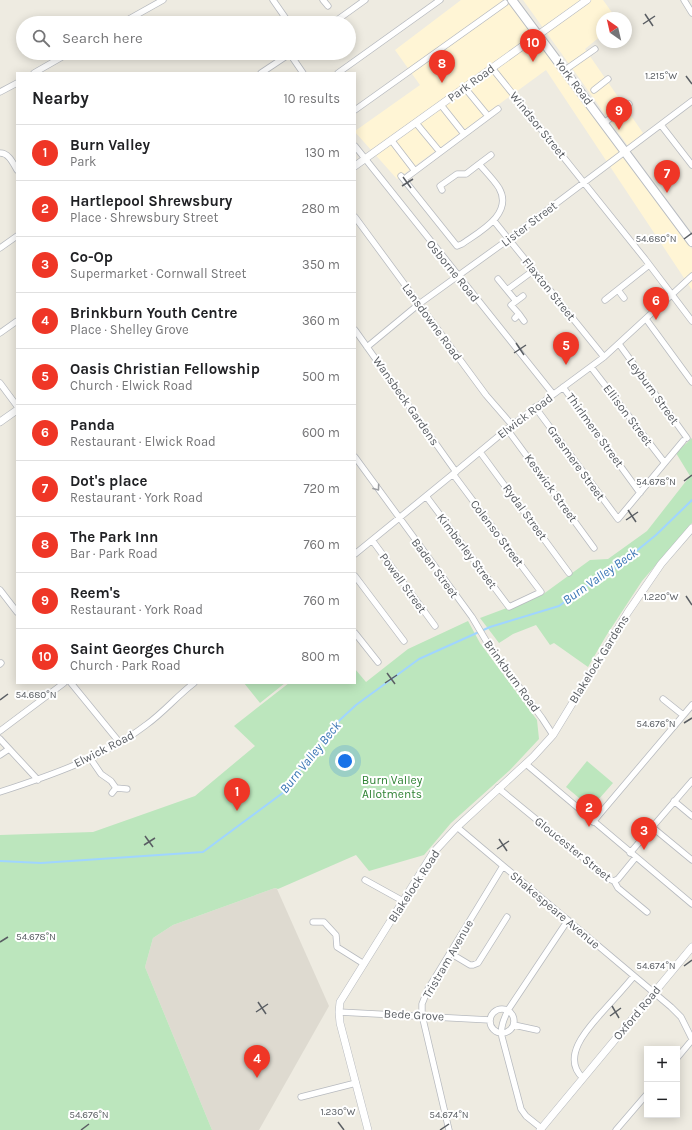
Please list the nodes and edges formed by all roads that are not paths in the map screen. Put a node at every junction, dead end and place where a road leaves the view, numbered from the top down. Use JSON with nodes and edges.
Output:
{"nodes":[{"id":1,"x":163,"y":0,"type":"edge"},
{"id":2,"x":273,"y":0,"type":"edge"},
{"id":3,"x":323,"y":0,"type":"edge"},
{"id":4,"x":365,"y":0,"type":"edge"},
{"id":5,"x":440,"y":0,"type":"edge"},
{"id":6,"x":587,"y":0,"type":"edge"},
{"id":7,"x":684,"y":0,"type":"edge"},
{"id":8,"x":513,"y":2,"type":"edge"},
{"id":9,"x":328,"y":6,"type":"dead end"},
{"id":10,"x":692,"y":13,"type":"edge"},
{"id":11,"x":134,"y":16,"type":"edge"},
{"id":12,"x":284,"y":16,"type":"edge"},
{"id":13,"x":342,"y":16,"type":"edge"},
{"id":14,"x":538,"y":35,"type":"junction"},
{"id":15,"x":595,"y":49,"type":"dead end"},
{"id":16,"x":57,"y":60,"type":"edge"},
{"id":17,"x":281,"y":60,"type":"edge"},
{"id":18,"x":294,"y":60,"type":"edge"},
{"id":19,"x":492,"y":68,"type":"junction"},
{"id":20,"x":565,"y":70,"type":"junction"},
{"id":21,"x":36,"y":72,"type":"edge"},
{"id":22,"x":263,"y":72,"type":"edge"},
{"id":23,"x":302,"y":72,"type":"edge"},
{"id":24,"x":339,"y":72,"type":"edge"},
{"id":25,"x":608,"y":79,"type":"dead end"},
{"id":26,"x":16,"y":84,"type":"edge"},
{"id":27,"x":465,"y":88,"type":"junction"},
{"id":28,"x":594,"y":90,"type":"dead end"},
{"id":29,"x":0,"y":92,"type":"edge"},
{"id":30,"x":692,"y":101,"type":"edge"},
{"id":31,"x":629,"y":104,"type":"dead end"},
{"id":32,"x":441,"y":105,"type":"junction"},
{"id":33,"x":356,"y":109,"type":"edge"},
{"id":34,"x":498,"y":109,"type":"dead end"},
{"id":35,"x":488,"y":116,"type":"junction"},
{"id":36,"x":416,"y":123,"type":"junction"},
{"id":37,"x":604,"y":123,"type":"junction"},
{"id":38,"x":661,"y":125,"type":"junction"},
{"id":39,"x":464,"y":134,"type":"junction"},
{"id":40,"x":392,"y":141,"type":"junction"},
{"id":41,"x":356,"y":147,"type":"edge"},
{"id":42,"x":440,"y":152,"type":"junction"},
{"id":43,"x":625,"y":152,"type":"junction"},
{"id":44,"x":1,"y":153,"type":"edge"},
{"id":45,"x":491,"y":155,"type":"dead end"},
{"id":46,"x":364,"y":159,"type":"junction"},
{"id":47,"x":480,"y":164,"type":"junction"},
{"id":48,"x":356,"y":165,"type":"edge"},
{"id":49,"x":692,"y":165,"type":"edge"},
{"id":50,"x":16,"y":168,"type":"edge"},
{"id":51,"x":415,"y":171,"type":"junction"},
{"id":52,"x":584,"y":183,"type":"junction"},
{"id":53,"x":442,"y":190,"type":"dead end"},
{"id":54,"x":356,"y":218,"type":"edge"},
{"id":55,"x":494,"y":221,"type":"junction"},
{"id":56,"x":16,"y":237,"type":"edge"},
{"id":57,"x":509,"y":239,"type":"junction"},
{"id":58,"x":692,"y":242,"type":"edge"},
{"id":59,"x":0,"y":248,"type":"edge"},
{"id":60,"x":649,"y":265,"type":"junction"},
{"id":61,"x":534,"y":270,"type":"junction"},
{"id":62,"x":458,"y":276,"type":"junction"},
{"id":63,"x":692,"y":276,"type":"edge"},
{"id":64,"x":498,"y":279,"type":"dead end"},
{"id":65,"x":507,"y":290,"type":"junction"},
{"id":66,"x":618,"y":290,"type":"junction"},
{"id":67,"x":672,"y":294,"type":"junction"},
{"id":68,"x":523,"y":296,"type":"dead end"},
{"id":69,"x":624,"y":298,"type":"dead end"},
{"id":70,"x":605,"y":300,"type":"dead end"},
{"id":71,"x":516,"y":301,"type":"junction"},
{"id":72,"x":419,"y":304,"type":"junction"},
{"id":73,"x":646,"y":319,"type":"junction"},
{"id":74,"x":524,"y":321,"type":"dead end"},
{"id":75,"x":692,"y":321,"type":"edge"},
{"id":76,"x":16,"y":322,"type":"edge"},
{"id":77,"x":356,"y":331,"type":"edge"},
{"id":78,"x":0,"y":333,"type":"edge"},
{"id":79,"x":619,"y":344,"type":"junction"},
{"id":80,"x":367,"y":347,"type":"junction"},
{"id":81,"x":604,"y":357,"type":"junction"},
{"id":82,"x":591,"y":367,"type":"junction"},
{"id":83,"x":692,"y":382,"type":"edge"},
{"id":84,"x":0,"y":383,"type":"edge"},
{"id":85,"x":564,"y":387,"type":"junction"},
{"id":86,"x":553,"y":394,"type":"junction"},
{"id":87,"x":16,"y":405,"type":"edge"},
{"id":88,"x":535,"y":407,"type":"junction"},
{"id":89,"x":16,"y":411,"type":"edge"},
{"id":90,"x":0,"y":422,"type":"edge"},
{"id":91,"x":509,"y":427,"type":"junction"},
{"id":92,"x":480,"y":452,"type":"junction"},
{"id":93,"x":356,"y":458,"type":"edge"},
{"id":94,"x":664,"y":462,"type":"junction"},
{"id":95,"x":455,"y":473,"type":"junction"},
{"id":96,"x":640,"y":493,"type":"junction"},
{"id":97,"x":426,"y":496,"type":"junction"},
{"id":98,"x":399,"y":518,"type":"junction"},
{"id":99,"x":692,"y":528,"type":"edge"},
{"id":100,"x":372,"y":540,"type":"junction"},
{"id":101,"x":594,"y":548,"type":"dead end"},
{"id":102,"x":356,"y":553,"type":"edge"},
{"id":103,"x":570,"y":573,"type":"dead end"},
{"id":104,"x":356,"y":577,"type":"edge"},
{"id":105,"x":0,"y":590,"type":"edge"},
{"id":106,"x":509,"y":607,"type":"joint"},
{"id":107,"x":16,"y":611,"type":"edge"},
{"id":108,"x":472,"y":617,"type":"joint"},
{"id":109,"x":435,"y":626,"type":"dead end"},
{"id":110,"x":356,"y":634,"type":"edge"},
{"id":111,"x":404,"y":641,"type":"dead end"},
{"id":112,"x":378,"y":662,"type":"dead end"},
{"id":113,"x":63,"y":684,"type":"edge"},
{"id":114,"x":72,"y":684,"type":"edge"},
{"id":115,"x":193,"y":684,"type":"edge"},
{"id":116,"x":663,"y":699,"type":"dead end"},
{"id":117,"x":692,"y":705,"type":"edge"},
{"id":118,"x":683,"y":715,"type":"junction"},
{"id":119,"x":0,"y":731,"type":"edge"},
{"id":120,"x":553,"y":735,"type":"junction"},
{"id":121,"x":0,"y":739,"type":"edge"},
{"id":122,"x":120,"y":743,"type":"junction"},
{"id":123,"x":9,"y":748,"type":"junction"},
{"id":124,"x":0,"y":755,"type":"edge"},
{"id":125,"x":90,"y":758,"type":"junction"},
{"id":126,"x":526,"y":764,"type":"junction"},
{"id":127,"x":38,"y":780,"type":"junction"},
{"id":128,"x":692,"y":781,"type":"edge"},
{"id":129,"x":116,"y":788,"type":"junction"},
{"id":130,"x":498,"y":788,"type":"junction"},
{"id":131,"x":127,"y":789,"type":"dead end"},
{"id":132,"x":0,"y":792,"type":"edge"},
{"id":133,"x":112,"y":793,"type":"dead end"},
{"id":134,"x":674,"y":802,"type":"junction"},
{"id":135,"x":692,"y":816,"type":"edge"},
{"id":136,"x":593,"y":822,"type":"junction"},
{"id":137,"x":457,"y":827,"type":"junction"},
{"id":138,"x":652,"y":828,"type":"junction"},
{"id":139,"x":630,"y":853,"type":"junction"},
{"id":140,"x":636,"y":858,"type":"junction"},
{"id":141,"x":692,"y":860,"type":"edge"},
{"id":142,"x":503,"y":866,"type":"junction"},
{"id":143,"x":364,"y":880,"type":"dead end"},
{"id":144,"x":614,"y":881,"type":"junction"},
{"id":145,"x":403,"y":901,"type":"junction"},
{"id":146,"x":692,"y":904,"type":"edge"},
{"id":147,"x":647,"y":912,"type":"dead end"},
{"id":148,"x":507,"y":917,"type":"dead end"},
{"id":149,"x":568,"y":920,"type":"junction"},
{"id":150,"x":313,"y":922,"type":"dead end"},
{"id":151,"x":692,"y":948,"type":"edge"},
{"id":152,"x":450,"y":953,"type":"junction"},
{"id":153,"x":364,"y":964,"type":"junction"},
{"id":154,"x":634,"y":976,"type":"junction"},
{"id":155,"x":654,"y":993,"type":"junction"},
{"id":156,"x":508,"y":1010,"type":"junction"},
{"id":157,"x":339,"y":1012,"type":"junction"},
{"id":158,"x":422,"y":1016,"type":"junction"},
{"id":159,"x":490,"y":1020,"type":"junction"},
{"id":160,"x":514,"y":1025,"type":"junction"},
{"id":161,"x":537,"y":1030,"type":"dead end"},
{"id":162,"x":501,"y":1033,"type":"junction"},
{"id":163,"x":692,"y":1040,"type":"edge"},
{"id":164,"x":680,"y":1054,"type":"edge"},
{"id":165,"x":582,"y":1078,"type":"junction"},
{"id":166,"x":356,"y":1083,"type":"junction"},
{"id":167,"x":301,"y":1097,"type":"dead end"},
{"id":168,"x":644,"y":1097,"type":"edge"},
{"id":169,"x":540,"y":1129,"type":"edge"},
{"id":170,"x":368,"y":1130,"type":"edge"},
{"id":171,"x":449,"y":1130,"type":"edge"},
{"id":172,"x":616,"y":1130,"type":"edge"}],
"edges":[{"from":1,"to":11,"type":"street"},
{"from":2,"to":12,"type":"street"},
{"from":3,"to":9,"type":"street"},
{"from":4,"to":13,"type":"street"},
{"from":5,"to":24,"type":"street"},
{"from":6,"to":14,"type":"street","name":"Park Road"},
{"from":7,"to":10,"type":"street"},
{"from":8,"to":14,"type":"main road","name":"York Road"},
{"from":8,"to":33,"type":"street"},
{"from":14,"to":19,"type":"street","name":"Park Road"},
{"from":14,"to":20,"type":"main road","name":"York Road"},
{"from":15,"to":20,"type":"street"},
{"from":16,"to":21,"type":"street"},
{"from":17,"to":22,"type":"street"},
{"from":18,"to":23,"type":"street"},
{"from":19,"to":27,"type":"street","name":"Park Road"},
{"from":19,"to":52,"type":"street","name":"Windsor Street"},
{"from":20,"to":37,"type":"main road","name":"York Road"},
{"from":25,"to":28,"type":"street"},
{"from":26,"to":29,"type":"street"},
{"from":27,"to":32,"type":"street","name":"Park Road"},
{"from":27,"to":35,"type":"street"},
{"from":30,"to":38,"type":"street","name":"Lister Street"},
{"from":31,"to":37,"type":"street"},
{"from":32,"to":36,"type":"street","name":"Park Road"},
{"from":32,"to":39,"type":"street"},
{"from":34,"to":35,"type":"street"},
{"from":35,"to":39,"type":"street"},
{"from":36,"to":40,"type":"street","name":"Park Road"},
{"from":36,"to":42,"type":"street"},
{"from":37,"to":43,"type":"main road","name":"York Road"},
{"from":38,"to":43,"type":"street","name":"Lister Street"},
{"from":38,"to":49,"type":"street"},
{"from":39,"to":42,"type":"street"},
{"from":40,"to":46,"type":"street","name":"Park Road"},
{"from":40,"to":51,"type":"street"},
{"from":41,"to":46,"type":"street","name":"Osborne Road"},
{"from":42,"to":51,"type":"street"},
{"from":43,"to":52,"type":"street","name":"Lister Street"},
{"from":43,"to":58,"type":"main road","name":"York Road"},
{"from":44,"to":50,"type":"street"},
{"from":45,"to":47,"type":"street"},
{"from":46,"to":48,"type":"street","name":"Park Road"},
{"from":46,"to":62,"type":"street","name":"Osborne Road"},
{"from":47,"to":53,"type":"street"},
{"from":47,"to":55,"type":"street"},
{"from":51,"to":55,"type":"street"},
{"from":52,"to":57,"type":"street","name":"Lister Street"},
{"from":52,"to":60,"type":"street","name":"Windsor Street"},
{"from":54,"to":72,"type":"street","name":"Lansdowne Road"},
{"from":55,"to":57,"type":"street","name":"Flaxton Street"},
{"from":56,"to":59,"type":"street"},
{"from":57,"to":61,"type":"street","name":"Flaxton Street"},
{"from":57,"to":62,"type":"street","name":"Lister Street"},
{"from":60,"to":66,"type":"street"},
{"from":60,"to":67,"type":"street","name":"Windsor Street"},
{"from":61,"to":65,"type":"street"},
{"from":61,"to":81,"type":"street","name":"Flaxton Street"},
{"from":62,"to":72,"type":"street","name":"Lister Street"},
{"from":62,"to":86,"type":"street","name":"Osborne Road"},
{"from":63,"to":67,"type":"street","name":"Elwick Road"},
{"from":64,"to":65,"type":"street"},
{"from":65,"to":71,"type":"street"},
{"from":66,"to":69,"type":"street"},
{"from":66,"to":70,"type":"street"},
{"from":67,"to":73,"type":"street","name":"Elwick Road"},
{"from":67,"to":75,"type":"street","name":"Windsor Street"},
{"from":68,"to":71,"type":"street"},
{"from":71,"to":74,"type":"street"},
{"from":72,"to":80,"type":"street","name":"Lister Street"},
{"from":72,"to":91,"type":"street","name":"Lansdowne Road"},
{"from":73,"to":79,"type":"street","name":"Elwick Road"},
{"from":73,"to":83,"type":"street"},
{"from":76,"to":78,"type":"street"},
{"from":77,"to":80,"type":"street","name":"Wansbeck Gardens"},
{"from":79,"to":81,"type":"street","name":"Elwick Road"},
{"from":79,"to":94,"type":"street","name":"Leyburn Street"},
{"from":80,"to":95,"type":"street","name":"Wansbeck Gardens"},
{"from":81,"to":82,"type":"street","name":"Elwick Road"},
{"from":82,"to":85,"type":"street","name":"Elwick Road"},
{"from":82,"to":94,"type":"street","name":"Ellison Street"},
{"from":84,"to":87,"type":"street"},
{"from":85,"to":86,"type":"street","name":"Elwick Road"},
{"from":85,"to":96,"type":"street","name":"Thirlmere Street"},
{"from":86,"to":88,"type":"street","name":"Elwick Road"},
{"from":88,"to":91,"type":"street","name":"Elwick Road"},
{"from":88,"to":96,"type":"street","name":"Grasmere Street"},
{"from":89,"to":90,"type":"street"},
{"from":91,"to":92,"type":"street","name":"Elwick Road"},
{"from":91,"to":101,"type":"street","name":"Keswick Street"},
{"from":92,"to":95,"type":"street","name":"Elwick Road"},
{"from":92,"to":103,"type":"street","name":"Rydal Street"},
{"from":93,"to":98,"type":"street","name":"Baden Street","one_way":true},
{"from":94,"to":96,"type":"street"},
{"from":95,"to":97,"type":"street","name":"Elwick Road"},
{"from":95,"to":106,"type":"street","name":"Colenso Street"},
{"from":97,"to":98,"type":"street","name":"Elwick Road"},
{"from":97,"to":106,"type":"street","name":"Kimberley Street"},
{"from":98,"to":100,"type":"street","name":"Elwick Road"},
{"from":98,"to":108,"type":"street","name":"Baden Street"},
{"from":99,"to":120,"type":"street","name":"Blakelock Gardens"},
{"from":100,"to":102,"type":"street","name":"Elwick Road"},
{"from":100,"to":109,"type":"street","name":"Powell Street"},
{"from":104,"to":111,"type":"street"},
{"from":105,"to":107,"type":"street"},
{"from":108,"to":120,"type":"street","name":"Brinkburn Road"},
{"from":110,"to":112,"type":"street"},
{"from":113,"to":119,"type":"street"},
{"from":114,"to":122,"type":"street"},
{"from":115,"to":122,"type":"street","name":"Elwick Road"},
{"from":116,"to":118,"type":"street"},
{"from":117,"to":118,"type":"street"},
{"from":118,"to":136,"type":"street"},
{"from":120,"to":126,"type":"street","name":"Blakelock Road"},
{"from":121,"to":123,"type":"street"},
{"from":122,"to":125,"type":"street","name":"Elwick Road"},
{"from":123,"to":124,"type":"street"},
{"from":123,"to":127,"type":"street"},
{"from":125,"to":127,"type":"street","name":"Elwick Road"},
{"from":125,"to":129,"type":"street"},
{"from":126,"to":130,"type":"street","name":"Blakelock Road"},
{"from":126,"to":136,"type":"street"},
{"from":127,"to":132,"type":"street","name":"Elwick Road"},
{"from":128,"to":134,"type":"street"},
{"from":129,"to":131,"type":"street"},
{"from":129,"to":133,"type":"street"},
{"from":130,"to":137,"type":"street","name":"Blakelock Road"},
{"from":130,"to":144,"type":"street","name":"Gloucester Street"},
{"from":134,"to":135,"type":"street"},
{"from":134,"to":138,"type":"street"},
{"from":136,"to":139,"type":"street"},
{"from":137,"to":142,"type":"street","name":"Shakespeare Avenue"},
{"from":137,"to":145,"type":"street","name":"Blakelock Road"},
{"from":138,"to":139,"type":"street"},
{"from":138,"to":141,"type":"street"},
{"from":139,"to":140,"type":"street"},
{"from":140,"to":144,"type":"street"},
{"from":140,"to":146,"type":"street"},
{"from":142,"to":149,"type":"street","name":"Shakespeare Avenue"},
{"from":142,"to":152,"type":"street","name":"Tristram Avenue"},
{"from":143,"to":145,"type":"street"},
{"from":144,"to":147,"type":"street","name":"Gloucester Street"},
{"from":145,"to":153,"type":"street","name":"Blakelock Road"},
{"from":148,"to":152,"type":"street"},
{"from":149,"to":154,"type":"street","name":"Shakespeare Avenue"},
{"from":149,"to":156,"type":"street"},
{"from":150,"to":153,"type":"street"},
{"from":151,"to":155,"type":"street","name":"Oxford Road"},
{"from":152,"to":158,"type":"street","name":"Tristram Avenue"},
{"from":153,"to":157,"type":"street","name":"Blakelock Road"},
{"from":154,"to":155,"type":"street","name":"Shakespeare Avenue"},
{"from":154,"to":165,"type":"street"},
{"from":155,"to":163,"type":"street","name":"Shakespeare Avenue"},
{"from":155,"to":165,"type":"street","name":"Oxford Road"},
{"from":156,"to":159,"type":"street"},
{"from":156,"to":160,"type":"street"},
{"from":156,"to":162,"type":"street"},
{"from":157,"to":158,"type":"street","name":"Bede Grove"},
{"from":157,"to":166,"type":"street","name":"Blakelock Road"},
{"from":158,"to":159,"type":"street","name":"Bede Grove"},
{"from":158,"to":171,"type":"street","name":"Tristram Avenue"},
{"from":159,"to":162,"type":"street"},
{"from":160,"to":161,"type":"street"},
{"from":160,"to":162,"type":"street"},
{"from":162,"to":169,"type":"street"},
{"from":163,"to":164,"type":"street"},
{"from":165,"to":169,"type":"street","name":"Oxford Road"},
{"from":166,"to":167,"type":"street"},
{"from":166,"to":170,"type":"street","name":"Blakelock Road"},
{"from":168,"to":172,"type":"street"}]}
